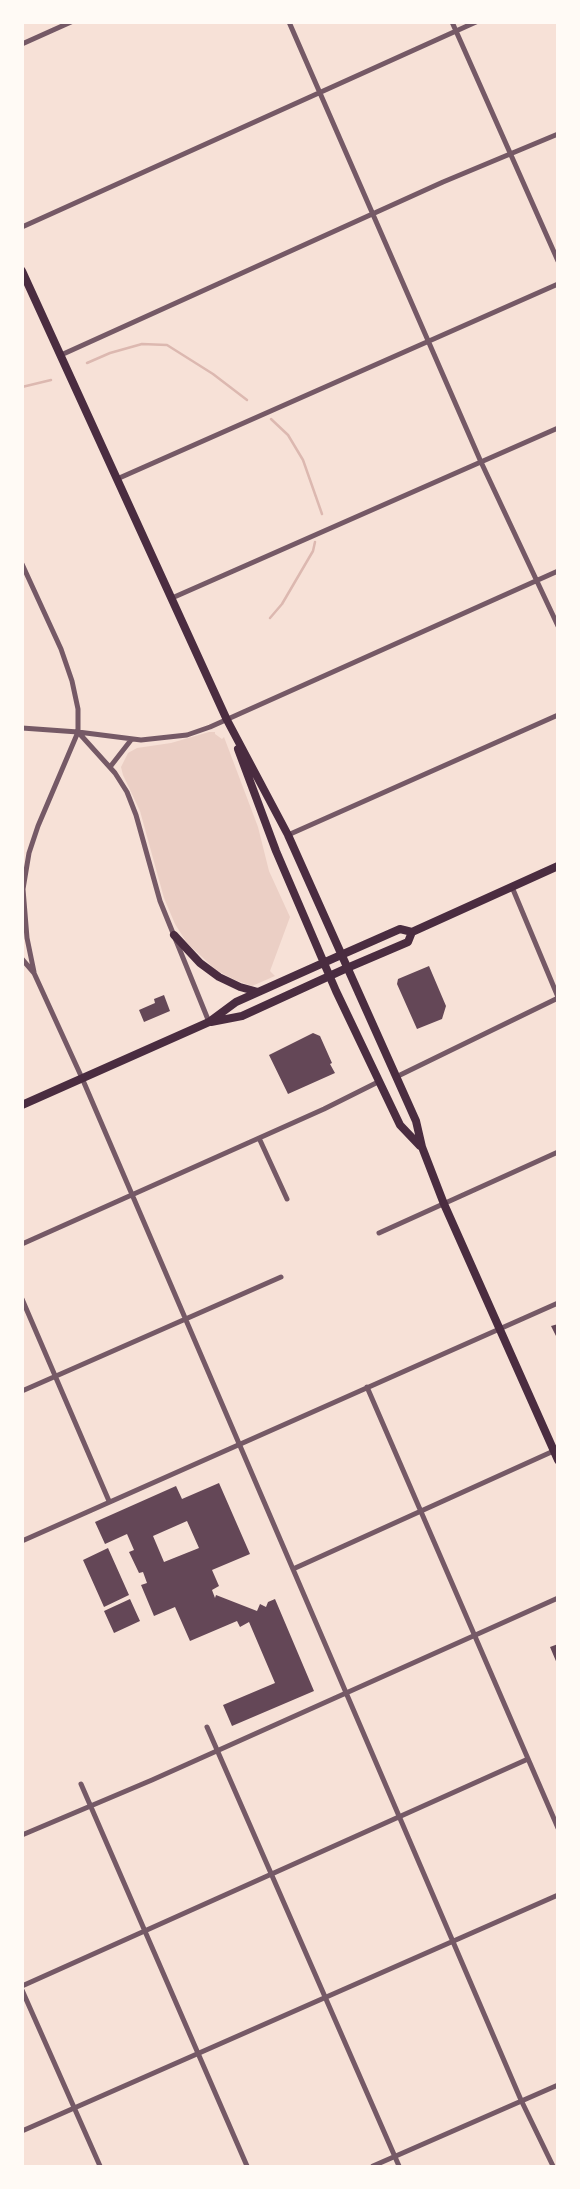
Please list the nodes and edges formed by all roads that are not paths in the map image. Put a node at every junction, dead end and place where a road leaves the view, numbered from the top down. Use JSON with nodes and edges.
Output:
{"nodes":[{"id":1,"x":71,"y":22,"type":"edge"},
{"id":2,"x":289,"y":22,"type":"edge"},
{"id":3,"x":452,"y":22,"type":"edge"},
{"id":4,"x":476,"y":22,"type":"edge"},
{"id":5,"x":456,"y":31,"type":"junction"},
{"id":6,"x":22,"y":44,"type":"edge"},
{"id":7,"x":320,"y":93,"type":"junction"},
{"id":8,"x":558,"y":134,"type":"edge"},
{"id":9,"x":511,"y":155,"type":"junction"},
{"id":10,"x":372,"y":214,"type":"junction"},
{"id":11,"x":22,"y":227,"type":"edge"},
{"id":12,"x":558,"y":261,"type":"edge"},
{"id":13,"x":22,"y":271,"type":"edge"},
{"id":14,"x":558,"y":284,"type":"edge"},
{"id":15,"x":428,"y":341,"type":"junction"},
{"id":16,"x":61,"y":355,"type":"junction"},
{"id":17,"x":558,"y":428,"type":"edge"},
{"id":18,"x":481,"y":462,"type":"junction"},
{"id":19,"x":118,"y":479,"type":"junction"},
{"id":20,"x":22,"y":564,"type":"edge"},
{"id":21,"x":558,"y":571,"type":"edge"},
{"id":22,"x":537,"y":580,"type":"junction"},
{"id":23,"x":172,"y":598,"type":"junction"},
{"id":24,"x":558,"y":626,"type":"edge"},
{"id":25,"x":558,"y":715,"type":"edge"},
{"id":26,"x":227,"y":720,"type":"junction"},
{"id":27,"x":22,"y":728,"type":"edge"},
{"id":28,"x":78,"y":732,"type":"junction"},
{"id":29,"x":130,"y":740,"type":"junction"},
{"id":30,"x":110,"y":767,"type":"junction"},
{"id":31,"x":288,"y":835,"type":"junction"},
{"id":32,"x":558,"y":866,"type":"edge"},
{"id":33,"x":512,"y":887,"type":"junction"},
{"id":34,"x":23,"y":890,"type":"edge"},
{"id":35,"x":412,"y":932,"type":"junction"},
{"id":36,"x":174,"y":935,"type":"junction"},
{"id":37,"x":341,"y":955,"type":"junction"},
{"id":38,"x":22,"y":959,"type":"edge"},
{"id":39,"x":324,"y":963,"type":"junction"},
{"id":40,"x":347,"y":968,"type":"junction"},
{"id":41,"x":34,"y":973,"type":"junction"},
{"id":42,"x":330,"y":976,"type":"junction"},
{"id":43,"x":258,"y":992,"type":"junction"},
{"id":44,"x":558,"y":998,"type":"edge"},
{"id":45,"x":209,"y":1022,"type":"junction"},
{"id":46,"x":396,"y":1077,"type":"junction"},
{"id":47,"x":82,"y":1078,"type":"junction"},
{"id":48,"x":378,"y":1082,"type":"junction"},
{"id":49,"x":22,"y":1105,"type":"edge"},
{"id":50,"x":259,"y":1138,"type":"junction"},
{"id":51,"x":422,"y":1148,"type":"junction"},
{"id":52,"x":558,"y":1152,"type":"edge"},
{"id":53,"x":132,"y":1194,"type":"junction"},
{"id":54,"x":287,"y":1199,"type":"dead end"},
{"id":55,"x":444,"y":1204,"type":"junction"},
{"id":56,"x":379,"y":1233,"type":"dead end"},
{"id":57,"x":22,"y":1244,"type":"edge"},
{"id":58,"x":281,"y":1277,"type":"dead end"},
{"id":59,"x":22,"y":1299,"type":"edge"},
{"id":60,"x":558,"y":1303,"type":"edge"},
{"id":61,"x":184,"y":1319,"type":"junction"},
{"id":62,"x":500,"y":1328,"type":"junction"},
{"id":63,"x":55,"y":1377,"type":"junction"},
{"id":64,"x":367,"y":1387,"type":"junction"},
{"id":65,"x":22,"y":1391,"type":"edge"},
{"id":66,"x":238,"y":1443,"type":"junction"},
{"id":67,"x":555,"y":1450,"type":"edge"},
{"id":68,"x":558,"y":1460,"type":"edge"},
{"id":69,"x":109,"y":1501,"type":"junction"},
{"id":70,"x":420,"y":1512,"type":"junction"},
{"id":71,"x":22,"y":1541,"type":"edge"},
{"id":72,"x":293,"y":1569,"type":"junction"},
{"id":73,"x":558,"y":1598,"type":"edge"},
{"id":74,"x":474,"y":1635,"type":"junction"},
{"id":75,"x":346,"y":1692,"type":"junction"},
{"id":76,"x":207,"y":1727,"type":"dead end"},
{"id":77,"x":217,"y":1751,"type":"junction"},
{"id":78,"x":528,"y":1759,"type":"junction"},
{"id":79,"x":81,"y":1784,"type":"dead end"},
{"id":80,"x":91,"y":1806,"type":"junction"},
{"id":81,"x":400,"y":1817,"type":"junction"},
{"id":82,"x":558,"y":1828,"type":"edge"},
{"id":83,"x":22,"y":1835,"type":"edge"},
{"id":84,"x":271,"y":1876,"type":"junction"},
{"id":85,"x":558,"y":1895,"type":"edge"},
{"id":86,"x":144,"y":1931,"type":"junction"},
{"id":87,"x":453,"y":1940,"type":"junction"},
{"id":88,"x":22,"y":1988,"type":"edge"},
{"id":89,"x":325,"y":1998,"type":"junction"},
{"id":90,"x":198,"y":2055,"type":"junction"},
{"id":91,"x":558,"y":2085,"type":"edge"},
{"id":92,"x":521,"y":2100,"type":"junction"},
{"id":93,"x":74,"y":2108,"type":"junction"},
{"id":94,"x":22,"y":2130,"type":"edge"},
{"id":95,"x":394,"y":2157,"type":"junction"},
{"id":96,"x":100,"y":2166,"type":"edge"},
{"id":97,"x":247,"y":2166,"type":"edge"},
{"id":98,"x":372,"y":2166,"type":"edge"},
{"id":99,"x":398,"y":2166,"type":"edge"},
{"id":100,"x":553,"y":2166,"type":"edge"}],
"edges":[{"from":1,"to":6,"type":"street"},
{"from":2,"to":7,"type":"street"},
{"from":3,"to":5,"type":"street"},
{"from":4,"to":5,"type":"street"},
{"from":5,"to":7,"type":"street"},
{"from":5,"to":9,"type":"street"},
{"from":7,"to":10,"type":"street"},
{"from":7,"to":11,"type":"street"},
{"from":8,"to":9,"type":"street"},
{"from":9,"to":10,"type":"street"},
{"from":9,"to":12,"type":"street"},
{"from":10,"to":15,"type":"street"},
{"from":10,"to":16,"type":"street"},
{"from":13,"to":16,"type":"main road"},
{"from":14,"to":15,"type":"street"},
{"from":15,"to":18,"type":"street"},
{"from":15,"to":19,"type":"street"},
{"from":16,"to":19,"type":"main road"},
{"from":17,"to":18,"type":"street"},
{"from":18,"to":22,"type":"street"},
{"from":18,"to":23,"type":"street"},
{"from":19,"to":23,"type":"main road"},
{"from":20,"to":28,"type":"street"},
{"from":21,"to":22,"type":"street"},
{"from":22,"to":24,"type":"street"},
{"from":22,"to":26,"type":"street"},
{"from":23,"to":26,"type":"main road"},
{"from":25,"to":31,"type":"street"},
{"from":26,"to":29,"type":"street"},
{"from":26,"to":31,"type":"main road"},
{"from":26,"to":39,"type":"main road"},
{"from":27,"to":28,"type":"street"},
{"from":28,"to":29,"type":"street"},
{"from":28,"to":30,"type":"street"},
{"from":28,"to":34,"type":"street"},
{"from":29,"to":30,"type":"street"},
{"from":30,"to":36,"type":"street"},
{"from":31,"to":37,"type":"main road"},
{"from":32,"to":33,"type":"main road"},
{"from":33,"to":35,"type":"main road"},
{"from":33,"to":44,"type":"street"},
{"from":34,"to":41,"type":"street"},
{"from":35,"to":37,"type":"main road"},
{"from":35,"to":40,"type":"main road"},
{"from":36,"to":43,"type":"main road"},
{"from":36,"to":45,"type":"street"},
{"from":37,"to":39,"type":"main road"},
{"from":37,"to":40,"type":"main road"},
{"from":38,"to":41,"type":"street"},
{"from":39,"to":42,"type":"main road"},
{"from":39,"to":43,"type":"main road"},
{"from":40,"to":42,"type":"main road"},
{"from":40,"to":46,"type":"main road"},
{"from":41,"to":47,"type":"street"},
{"from":42,"to":45,"type":"main road"},
{"from":42,"to":48,"type":"main road"},
{"from":43,"to":45,"type":"main road"},
{"from":44,"to":46,"type":"street"},
{"from":45,"to":47,"type":"main road"},
{"from":46,"to":51,"type":"main road"},
{"from":47,"to":49,"type":"main road"},
{"from":47,"to":53,"type":"street"},
{"from":48,"to":50,"type":"street"},
{"from":48,"to":51,"type":"main road"},
{"from":50,"to":53,"type":"street"},
{"from":50,"to":54,"type":"street"},
{"from":51,"to":55,"type":"main road"},
{"from":52,"to":55,"type":"street"},
{"from":53,"to":57,"type":"street"},
{"from":53,"to":61,"type":"street"},
{"from":55,"to":56,"type":"street"},
{"from":55,"to":62,"type":"main road"},
{"from":58,"to":61,"type":"street"},
{"from":59,"to":63,"type":"street"},
{"from":60,"to":62,"type":"street"},
{"from":61,"to":63,"type":"street"},
{"from":61,"to":66,"type":"street"},
{"from":62,"to":64,"type":"street"},
{"from":62,"to":67,"type":"main road"},
{"from":63,"to":65,"type":"street"},
{"from":63,"to":69,"type":"street"},
{"from":64,"to":66,"type":"street"},
{"from":64,"to":70,"type":"street"},
{"from":66,"to":69,"type":"street"},
{"from":66,"to":72,"type":"street"},
{"from":67,"to":68,"type":"main road"},
{"from":67,"to":70,"type":"street"},
{"from":69,"to":71,"type":"street"},
{"from":70,"to":72,"type":"street"},
{"from":70,"to":74,"type":"street"},
{"from":72,"to":75,"type":"street"},
{"from":73,"to":74,"type":"street"},
{"from":74,"to":75,"type":"street"},
{"from":74,"to":78,"type":"street"},
{"from":75,"to":77,"type":"street"},
{"from":75,"to":81,"type":"street"},
{"from":76,"to":77,"type":"street"},
{"from":77,"to":80,"type":"street"},
{"from":77,"to":84,"type":"street"},
{"from":78,"to":81,"type":"street"},
{"from":78,"to":82,"type":"street"},
{"from":79,"to":80,"type":"street"},
{"from":80,"to":83,"type":"street"},
{"from":80,"to":86,"type":"street"},
{"from":81,"to":84,"type":"street"},
{"from":81,"to":87,"type":"street"},
{"from":84,"to":86,"type":"street"},
{"from":84,"to":89,"type":"street"},
{"from":85,"to":87,"type":"street"},
{"from":86,"to":88,"type":"street"},
{"from":86,"to":90,"type":"street"},
{"from":87,"to":89,"type":"street"},
{"from":87,"to":92,"type":"street"},
{"from":88,"to":93,"type":"street"},
{"from":89,"to":90,"type":"street"},
{"from":89,"to":95,"type":"street"},
{"from":90,"to":93,"type":"street"},
{"from":90,"to":97,"type":"street"},
{"from":91,"to":92,"type":"street"},
{"from":92,"to":95,"type":"street"},
{"from":92,"to":100,"type":"street"},
{"from":93,"to":94,"type":"street"},
{"from":93,"to":96,"type":"street"},
{"from":95,"to":98,"type":"street"},
{"from":95,"to":99,"type":"street"}]}
